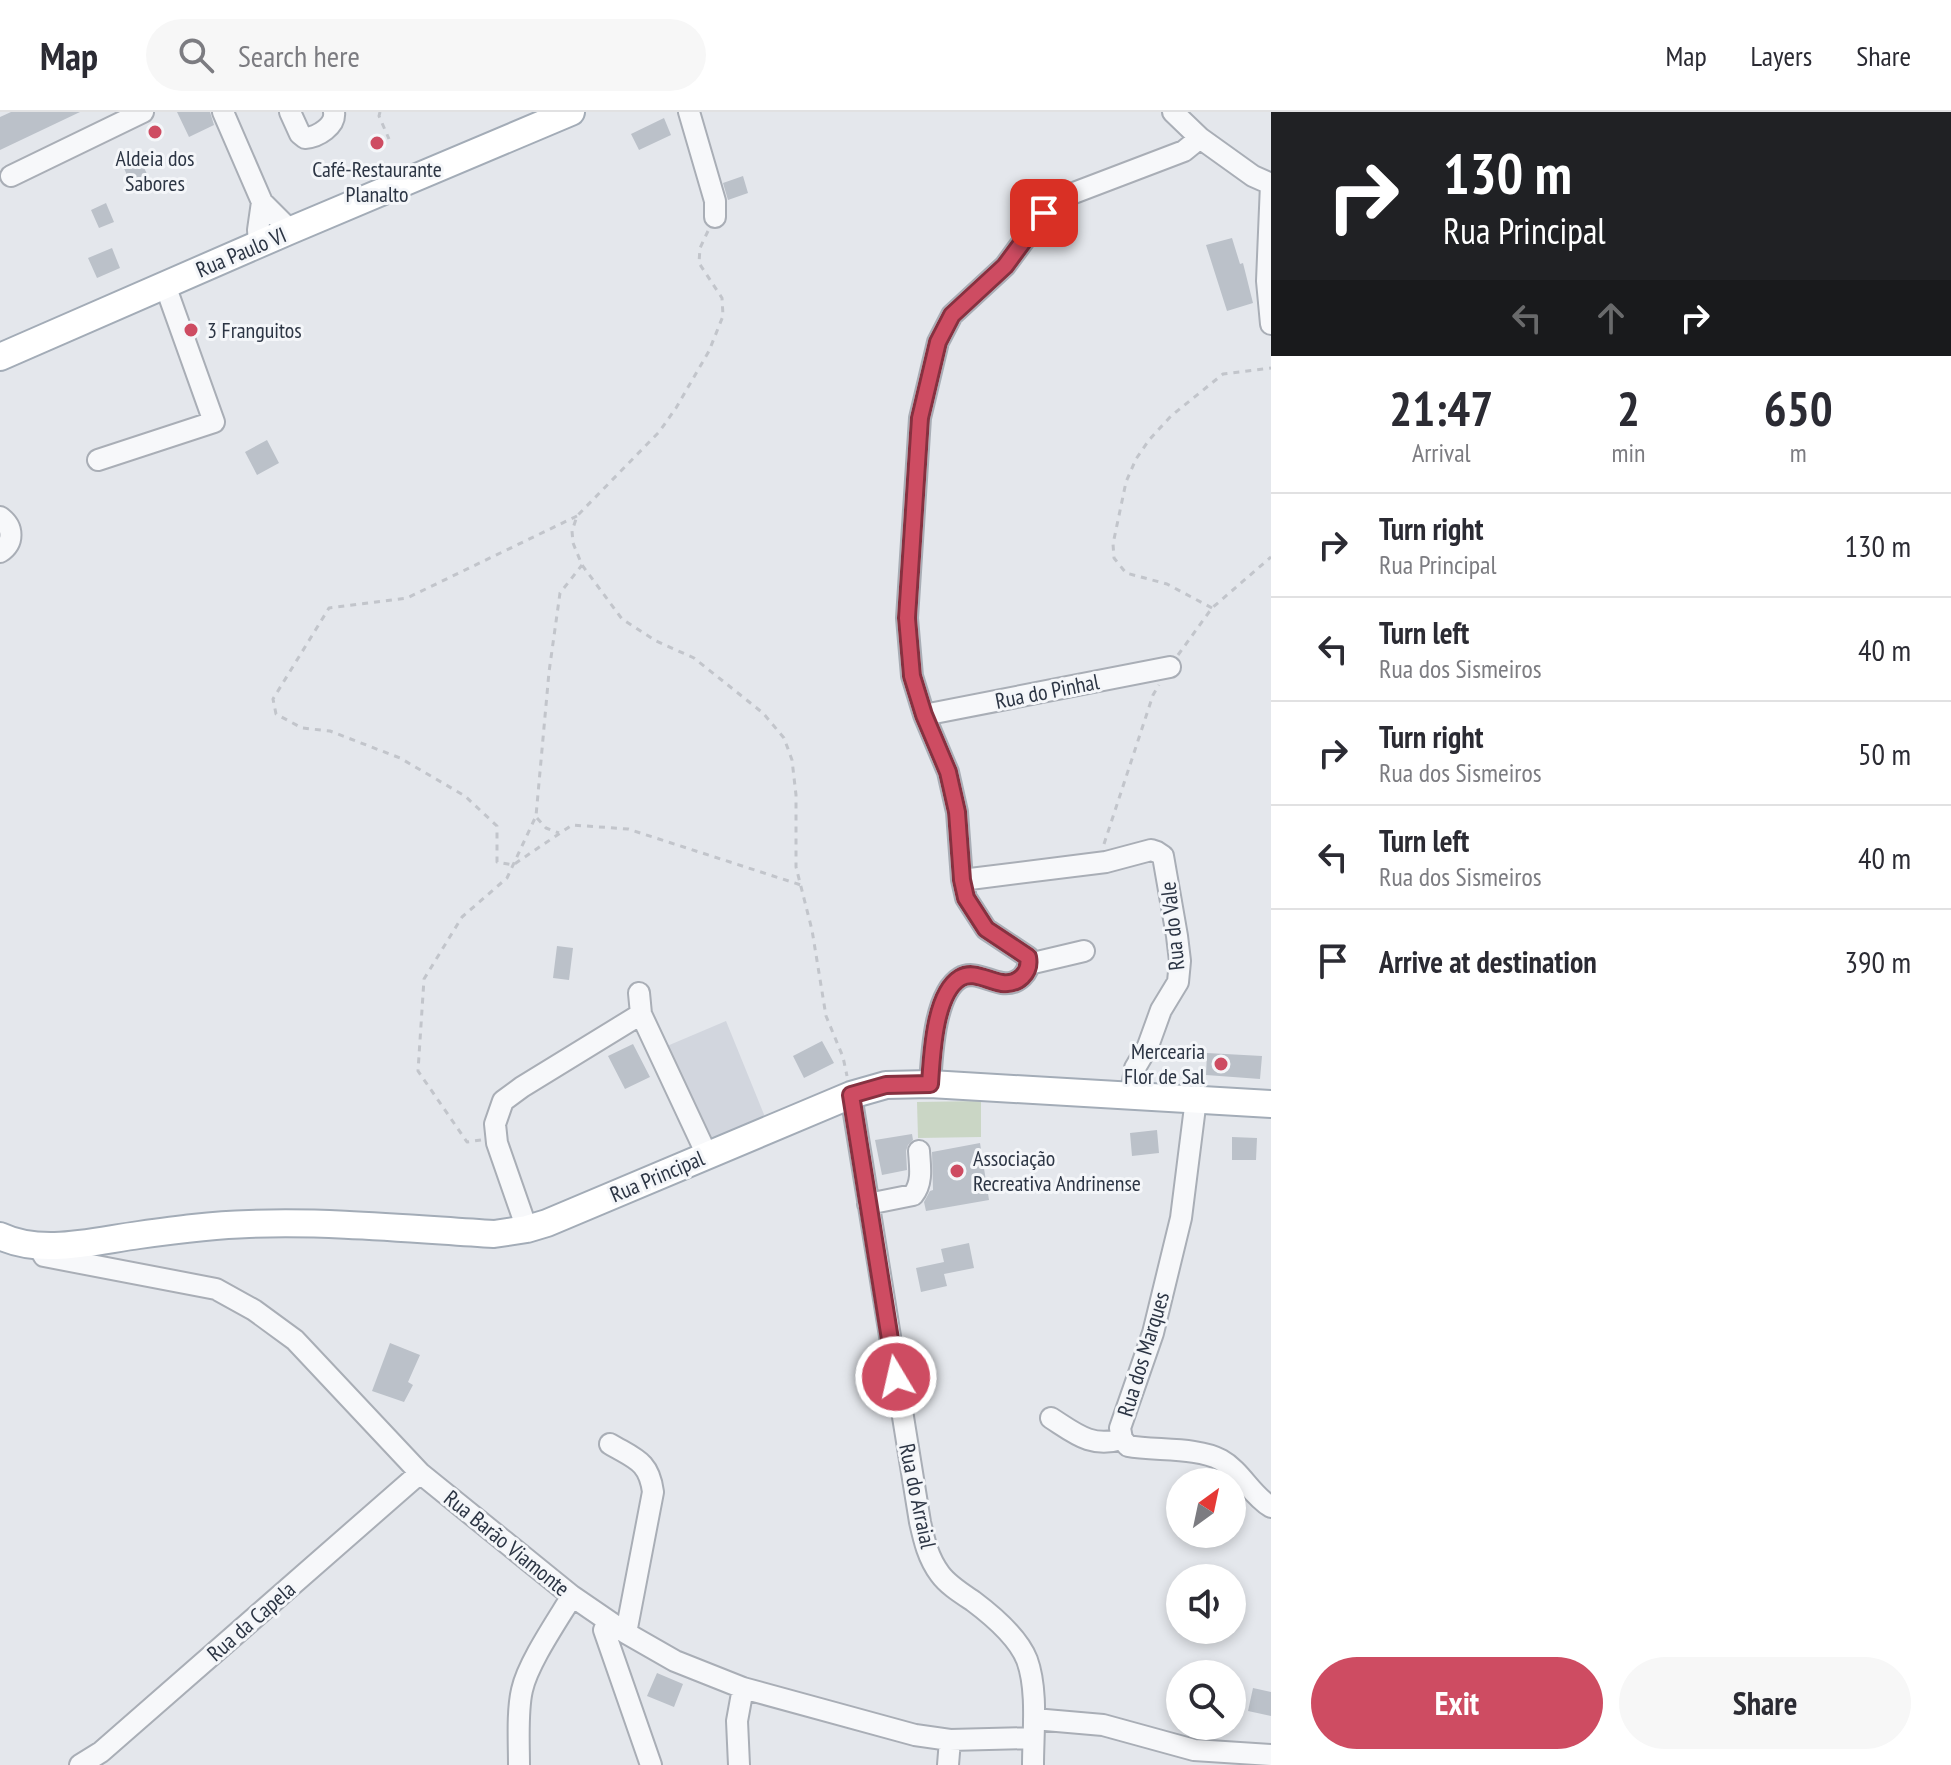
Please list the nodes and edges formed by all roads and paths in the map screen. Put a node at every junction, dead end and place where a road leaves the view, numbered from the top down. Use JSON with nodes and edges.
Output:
{"nodes":[{"id":1,"x":143,"y":112,"type":"edge"},
{"id":2,"x":223,"y":112,"type":"edge"},
{"id":3,"x":290,"y":112,"type":"edge"},
{"id":4,"x":334,"y":112,"type":"edge"},
{"id":5,"x":380,"y":112,"type":"edge"},
{"id":6,"x":571,"y":112,"type":"edge"},
{"id":7,"x":689,"y":112,"type":"edge"},
{"id":8,"x":1173,"y":112,"type":"edge"},
{"id":9,"x":1200,"y":138,"type":"junction"},
{"id":10,"x":389,"y":139,"type":"dead end"},
{"id":11,"x":11,"y":176,"type":"dead end"},
{"id":12,"x":1271,"y":184,"type":"edge"},
{"id":13,"x":262,"y":202,"type":"junction"},
{"id":14,"x":715,"y":217,"type":"joint"},
{"id":15,"x":289,"y":231,"type":"junction"},
{"id":16,"x":259,"y":244,"type":"junction"},
{"id":17,"x":165,"y":285,"type":"junction"},
{"id":18,"x":1271,"y":324,"type":"edge"},
{"id":19,"x":0,"y":357,"type":"edge"},
{"id":20,"x":1271,"y":368,"type":"edge"},
{"id":21,"x":98,"y":460,"type":"dead end"},
{"id":22,"x":577,"y":516,"type":"junction"},
{"id":23,"x":0,"y":517,"type":"edge"},
{"id":24,"x":0,"y":552,"type":"edge"},
{"id":25,"x":1271,"y":557,"type":"edge"},
{"id":26,"x":582,"y":565,"type":"junction"},
{"id":27,"x":1212,"y":608,"type":"junction"},
{"id":28,"x":1170,"y":667,"type":"junction"},
{"id":29,"x":924,"y":715,"type":"junction"},
{"id":30,"x":536,"y":816,"type":"junction"},
{"id":31,"x":559,"y":833,"type":"junction"},
{"id":32,"x":1098,"y":863,"type":"junction"},
{"id":33,"x":513,"y":865,"type":"junction"},
{"id":34,"x":962,"y":880,"type":"junction"},
{"id":35,"x":801,"y":885,"type":"junction"},
{"id":36,"x":1084,"y":951,"type":"dead end"},
{"id":37,"x":1029,"y":964,"type":"junction"},
{"id":38,"x":639,"y":993,"type":"dead end"},
{"id":39,"x":641,"y":1014,"type":"junction"},
{"id":40,"x":930,"y":1084,"type":"junction"},
{"id":41,"x":851,"y":1095,"type":"junction"},
{"id":42,"x":1131,"y":1095,"type":"junction"},
{"id":43,"x":1196,"y":1099,"type":"junction"},
{"id":44,"x":1271,"y":1104,"type":"edge"},
{"id":45,"x":496,"y":1137,"type":"junction"},
{"id":46,"x":919,"y":1151,"type":"dead end"},
{"id":47,"x":707,"y":1155,"type":"junction"},
{"id":48,"x":868,"y":1204,"type":"junction"},
{"id":49,"x":527,"y":1229,"type":"junction"},
{"id":50,"x":0,"y":1236,"type":"edge"},
{"id":51,"x":38,"y":1246,"type":"junction"},
{"id":52,"x":1051,"y":1418,"type":"dead end"},
{"id":53,"x":1122,"y":1439,"type":"junction"},
{"id":54,"x":610,"y":1444,"type":"dead end"},
{"id":55,"x":420,"y":1473,"type":"junction"},
{"id":56,"x":1271,"y":1507,"type":"edge"},
{"id":57,"x":572,"y":1596,"type":"junction"},
{"id":58,"x":608,"y":1621,"type":"junction"},
{"id":59,"x":626,"y":1633,"type":"junction"},
{"id":60,"x":743,"y":1688,"type":"junction"},
{"id":61,"x":1033,"y":1728,"type":"junction"},
{"id":62,"x":950,"y":1740,"type":"junction"},
{"id":63,"x":1271,"y":1755,"type":"edge"},
{"id":64,"x":1197,"y":1757,"type":"edge"},
{"id":65,"x":80,"y":1765,"type":"edge"},
{"id":66,"x":519,"y":1765,"type":"edge"},
{"id":67,"x":651,"y":1765,"type":"edge"},
{"id":68,"x":739,"y":1765,"type":"edge"},
{"id":69,"x":948,"y":1765,"type":"edge"},
{"id":70,"x":1033,"y":1765,"type":"edge"}],
"edges":[{"from":1,"to":11,"type":"street"},
{"from":2,"to":13,"type":"street"},
{"from":3,"to":4,"type":"street"},
{"from":5,"to":10,"type":"path"},
{"from":6,"to":15,"type":"main road","name":"Rua Paulo VI"},
{"from":7,"to":14,"type":"street"},
{"from":8,"to":9,"type":"street"},
{"from":9,"to":12,"type":"street"},
{"from":9,"to":29,"type":"street"},
{"from":12,"to":18,"type":"street"},
{"from":13,"to":15,"type":"street"},
{"from":13,"to":16,"type":"street"},
{"from":14,"to":22,"type":"path"},
{"from":15,"to":16,"type":"main road","name":"Rua Paulo VI"},
{"from":16,"to":17,"type":"main road","name":"Rua Paulo VI"},
{"from":17,"to":19,"type":"main road","name":"Rua Paulo VI"},
{"from":17,"to":21,"type":"street"},
{"from":20,"to":27,"type":"path"},
{"from":22,"to":26,"type":"path"},
{"from":22,"to":33,"type":"path"},
{"from":23,"to":24,"type":"street"},
{"from":25,"to":27,"type":"path"},
{"from":26,"to":30,"type":"path"},
{"from":26,"to":35,"type":"path"},
{"from":27,"to":28,"type":"path"},
{"from":28,"to":29,"type":"street","name":"Rua do Pinhal"},
{"from":28,"to":32,"type":"path"},
{"from":29,"to":34,"type":"street"},
{"from":30,"to":31,"type":"path"},
{"from":30,"to":33,"type":"path"},
{"from":31,"to":33,"type":"path"},
{"from":31,"to":35,"type":"path"},
{"from":32,"to":34,"type":"street","name":"Rua do Vale"},
{"from":32,"to":42,"type":"street","name":"Rua do Vale"},
{"from":33,"to":45,"type":"path"},
{"from":34,"to":37,"type":"street"},
{"from":35,"to":41,"type":"path"},
{"from":36,"to":37,"type":"street"},
{"from":37,"to":40,"type":"street"},
{"from":38,"to":39,"type":"street"},
{"from":39,"to":45,"type":"street"},
{"from":39,"to":47,"type":"street"},
{"from":40,"to":41,"type":"main road","name":"Rua Principal"},
{"from":40,"to":42,"type":"main road","name":"Rua Principal"},
{"from":41,"to":47,"type":"main road","name":"Rua Principal"},
{"from":41,"to":48,"type":"street","name":"Rua do Arraial"},
{"from":42,"to":43,"type":"main road","name":"Rua Principal"},
{"from":43,"to":44,"type":"main road","name":"Rua Principal"},
{"from":43,"to":53,"type":"street","name":"Rua dos Marques"},
{"from":45,"to":49,"type":"street"},
{"from":46,"to":48,"type":"street"},
{"from":47,"to":49,"type":"main road","name":"Rua Principal"},
{"from":48,"to":61,"type":"street","name":"Rua do Arraial"},
{"from":49,"to":51,"type":"main road","name":"Rua Principal"},
{"from":50,"to":51,"type":"main road","name":"Rua Principal"},
{"from":51,"to":55,"type":"street","name":"Rua Barão Viamonte"},
{"from":52,"to":53,"type":"street"},
{"from":53,"to":56,"type":"street","name":"Rua dos Marques"},
{"from":54,"to":59,"type":"street"},
{"from":55,"to":57,"type":"street","name":"Rua Barão Viamonte"},
{"from":55,"to":65,"type":"street","name":"Rua da Capela"},
{"from":57,"to":58,"type":"street","name":"Rua Barão Viamonte"},
{"from":57,"to":66,"type":"street"},
{"from":58,"to":59,"type":"street","name":"Rua Barão Viamonte"},
{"from":58,"to":67,"type":"street"},
{"from":59,"to":60,"type":"street","name":"Rua Barão Viamonte"},
{"from":60,"to":62,"type":"street","name":"Rua Barão Viamonte"},
{"from":60,"to":68,"type":"street"},
{"from":61,"to":62,"type":"street","name":"Rua Barão Viamonte"},
{"from":61,"to":64,"type":"street","name":"Rua Barão Viamonte"},
{"from":61,"to":70,"type":"street","name":"Rua do Arraial"},
{"from":62,"to":69,"type":"street"},
{"from":63,"to":64,"type":"street","name":"Rua Barão Viamonte"}]}
